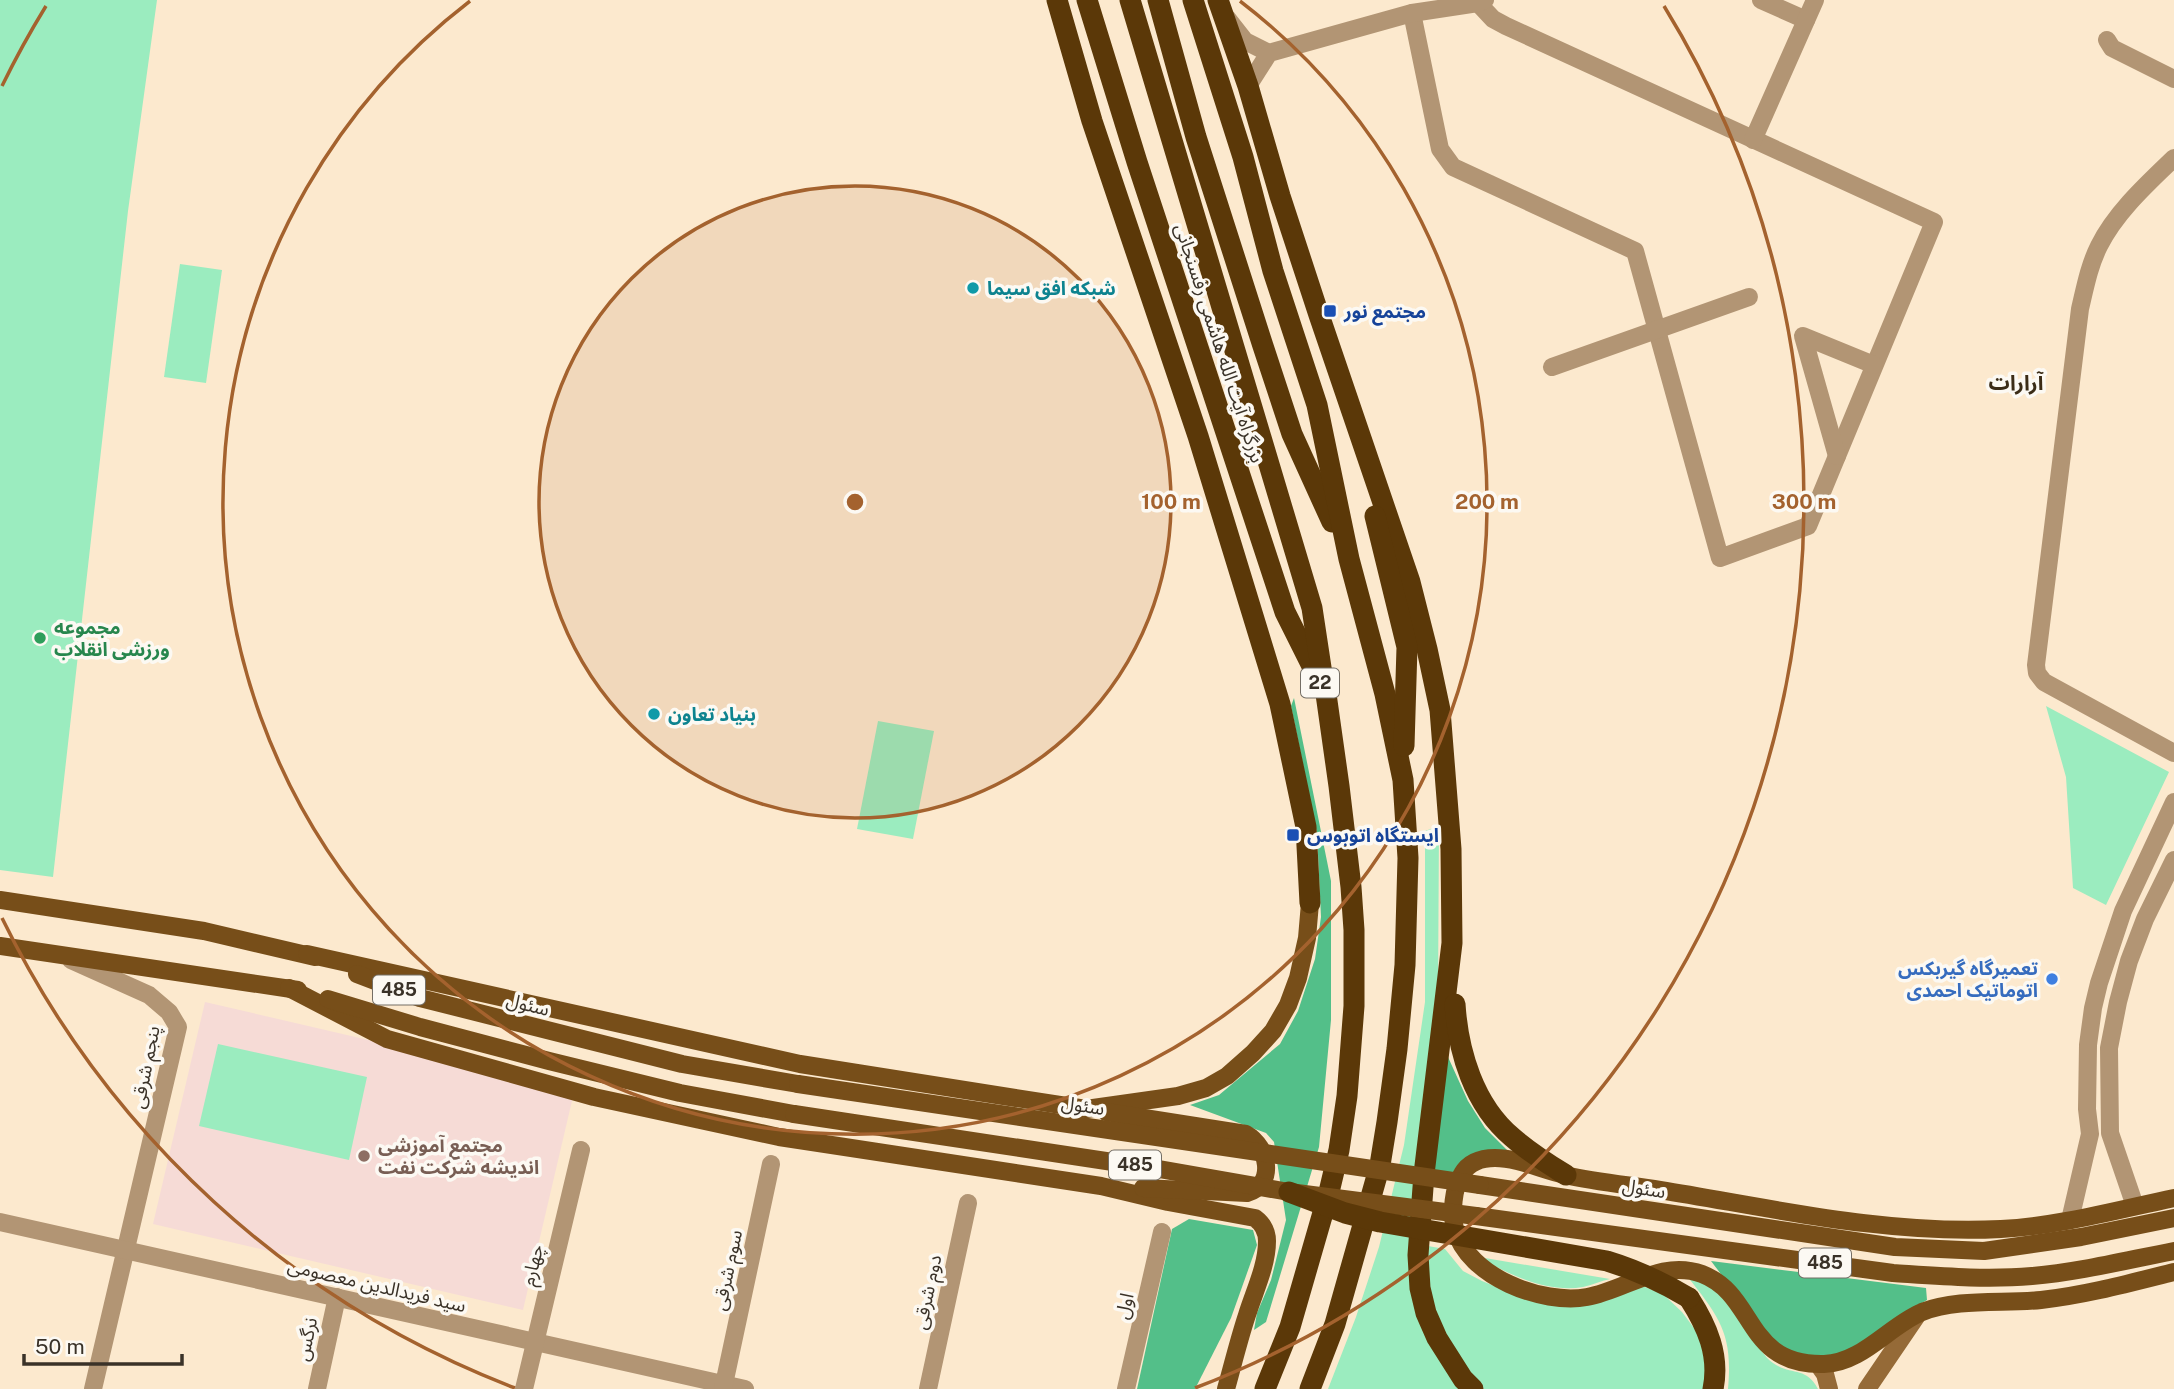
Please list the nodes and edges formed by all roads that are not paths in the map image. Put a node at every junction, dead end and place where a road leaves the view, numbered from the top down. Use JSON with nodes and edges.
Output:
{"nodes":[{"id":1,"x":1057,"y":0,"type":"edge"},
{"id":2,"x":1087,"y":0,"type":"edge"},
{"id":3,"x":1130,"y":0,"type":"edge"},
{"id":4,"x":1158,"y":0,"type":"edge"},
{"id":5,"x":1193,"y":0,"type":"edge"},
{"id":6,"x":1761,"y":0,"type":"edge"},
{"id":7,"x":1815,"y":0,"type":"edge"},
{"id":8,"x":1481,"y":2,"type":"edge"},
{"id":9,"x":1220,"y":6,"type":"edge"},
{"id":10,"x":1412,"y":13,"type":"junction"},
{"id":11,"x":1806,"y":20,"type":"junction"},
{"id":12,"x":2107,"y":40,"type":"dead end"},
{"id":13,"x":1269,"y":53,"type":"junction"},
{"id":14,"x":2174,"y":79,"type":"edge"},
{"id":15,"x":1248,"y":86,"type":"junction"},
{"id":16,"x":1753,"y":140,"type":"junction"},
{"id":17,"x":2174,"y":158,"type":"edge"},
{"id":18,"x":1749,"y":297,"type":"dead end"},
{"id":19,"x":1657,"y":330,"type":"junction"},
{"id":20,"x":1874,"y":365,"type":"junction"},
{"id":21,"x":1552,"y":366,"type":"dead end"},
{"id":22,"x":1352,"y":415,"type":"junction"},
{"id":23,"x":1837,"y":456,"type":"junction"},
{"id":24,"x":1349,"y":559,"type":"junction"},
{"id":25,"x":1326,"y":694,"type":"junction"},
{"id":26,"x":2174,"y":752,"type":"edge"},
{"id":27,"x":1403,"y":780,"type":"junction"},
{"id":28,"x":2174,"y":802,"type":"edge"},
{"id":29,"x":2174,"y":860,"type":"edge"},
{"id":30,"x":0,"y":900,"type":"edge"},
{"id":31,"x":1310,"y":904,"type":"joint"},
{"id":32,"x":1452,"y":943,"type":"junction"},
{"id":33,"x":0,"y":946,"type":"edge"},
{"id":34,"x":307,"y":954,"type":"junction"},
{"id":35,"x":62,"y":956,"type":"junction"},
{"id":36,"x":289,"y":988,"type":"junction"},
{"id":37,"x":1086,"y":1109,"type":"junction"},
{"id":38,"x":581,"y":1150,"type":"dead end"},
{"id":39,"x":771,"y":1164,"type":"dead end"},
{"id":40,"x":1566,"y":1175,"type":"junction"},
{"id":41,"x":1101,"y":1186,"type":"junction"},
{"id":42,"x":1289,"y":1192,"type":"junction"},
{"id":43,"x":2174,"y":1198,"type":"edge"},
{"id":44,"x":968,"y":1203,"type":"dead end"},
{"id":45,"x":2135,"y":1206,"type":"junction"},
{"id":46,"x":2174,"y":1218,"type":"edge"},
{"id":47,"x":2070,"y":1220,"type":"junction"},
{"id":48,"x":0,"y":1222,"type":"edge"},
{"id":49,"x":1162,"y":1232,"type":"dead end"},
{"id":50,"x":126,"y":1250,"type":"junction"},
{"id":51,"x":2174,"y":1251,"type":"edge"},
{"id":52,"x":2174,"y":1272,"type":"edge"},
{"id":53,"x":337,"y":1297,"type":"junction"},
{"id":54,"x":1918,"y":1314,"type":"junction"},
{"id":55,"x":1290,"y":1327,"type":"junction"},
{"id":56,"x":536,"y":1342,"type":"junction"},
{"id":57,"x":1818,"y":1364,"type":"junction"},
{"id":58,"x":724,"y":1387,"type":"edge"},
{"id":59,"x":93,"y":1389,"type":"edge"},
{"id":60,"x":317,"y":1389,"type":"edge"},
{"id":61,"x":524,"y":1389,"type":"edge"},
{"id":62,"x":745,"y":1389,"type":"edge"},
{"id":63,"x":928,"y":1389,"type":"edge"},
{"id":64,"x":1126,"y":1389,"type":"edge"},
{"id":65,"x":1226,"y":1389,"type":"edge"},
{"id":66,"x":1250,"y":1389,"type":"edge"},
{"id":67,"x":1265,"y":1389,"type":"edge"},
{"id":68,"x":1310,"y":1389,"type":"edge"},
{"id":69,"x":1473,"y":1389,"type":"edge"},
{"id":70,"x":1713,"y":1389,"type":"edge"},
{"id":71,"x":1829,"y":1389,"type":"edge"},
{"id":72,"x":1867,"y":1389,"type":"edge"}],
"edges":[{"from":1,"to":31,"type":"highway"},
{"from":2,"to":25,"type":"highway","name":"بزرگراه آیت الله هاشمی رفسنجانی","number":"22"},
{"from":3,"to":25,"type":"highway","name":"بزرگراه آیت الله هاشمی رفسنجانی","number":"22"},
{"from":4,"to":24,"type":"highway","name":"بزرگراه آیت الله هاشمی رفسنجانی"},
{"from":5,"to":24,"type":"highway","name":"بزرگراه آیت الله هاشمی رفسنجانی"},
{"from":6,"to":11,"type":"street"},
{"from":7,"to":11,"type":"street"},
{"from":8,"to":10,"type":"street"},
{"from":8,"to":16,"type":"street"},
{"from":9,"to":13,"type":"street"},
{"from":9,"to":15,"type":"highway"},
{"from":10,"to":13,"type":"street"},
{"from":10,"to":19,"type":"street"},
{"from":11,"to":16,"type":"street"},
{"from":12,"to":14,"type":"street"},
{"from":13,"to":15,"type":"street"},
{"from":15,"to":22,"type":"highway"},
{"from":16,"to":20,"type":"street"},
{"from":17,"to":26,"type":"street"},
{"from":18,"to":19,"type":"street"},
{"from":19,"to":21,"type":"street"},
{"from":19,"to":23,"type":"street"},
{"from":20,"to":23,"type":"street"},
{"from":20,"to":23,"type":"street"},
{"from":22,"to":27,"type":"highway"},
{"from":22,"to":32,"type":"highway"},
{"from":24,"to":27,"type":"highway","name":"بزرگراه آیت الله هاشمی رفسنجانی"},
{"from":25,"to":55,"type":"highway","name":"بزرگراه آیت الله هاشمی رفسنجانی","number":"22"},
{"from":27,"to":68,"type":"highway","name":"بزرگراه آیت الله هاشمی رفسنجانی"},
{"from":28,"to":47,"type":"street"},
{"from":29,"to":45,"type":"street"},
{"from":30,"to":34,"type":"main road","name":"سئول","number":"485"},
{"from":31,"to":37,"type":"main road"},
{"from":32,"to":40,"type":"highway"},
{"from":32,"to":69,"type":"highway"},
{"from":33,"to":35,"type":"main road","number":"485"},
{"from":34,"to":37,"type":"main road"},
{"from":34,"to":46,"type":"main road","name":"سئول","number":"485","bridge":true},
{"from":35,"to":36,"type":"main road","number":"485"},
{"from":35,"to":50,"type":"street","name":"پنجم شرقی"},
{"from":36,"to":41,"type":"main road"},
{"from":36,"to":42,"type":"main road","number":"485","bridge":true},
{"from":37,"to":41,"type":"main road"},
{"from":38,"to":56,"type":"street","name":"چهارم"},
{"from":39,"to":58,"type":"street","name":"سوم شرقی"},
{"from":40,"to":47,"type":"main road"},
{"from":40,"to":57,"type":"main road"},
{"from":41,"to":65,"type":"main road"},
{"from":42,"to":51,"type":"main road","number":"485","bridge":true},
{"from":42,"to":70,"type":"highway","bridge":true},
{"from":43,"to":45,"type":"main road"},
{"from":44,"to":63,"type":"street","name":"دوم شرقی"},
{"from":45,"to":47,"type":"main road"},
{"from":48,"to":50,"type":"street","name":"سید فریدالدین معصومی"},
{"from":49,"to":64,"type":"street","name":"اول"},
{"from":50,"to":53,"type":"street","name":"سید فریدالدین معصومی"},
{"from":50,"to":59,"type":"street","name":"پنجم شرقی"},
{"from":52,"to":54,"type":"main road"},
{"from":53,"to":56,"type":"street","name":"سید فریدالدین معصومی"},
{"from":53,"to":60,"type":"street","name":"نرگس"},
{"from":54,"to":57,"type":"main road"},
{"from":54,"to":72,"type":"main road"},
{"from":55,"to":66,"type":"highway"},
{"from":55,"to":67,"type":"highway","name":"بزرگراه آیت الله هاشمی رفسنجانی","number":"22"},
{"from":56,"to":58,"type":"street","name":"سید فریدالدین معصومی"},
{"from":56,"to":61,"type":"street","name":"چهارم"},
{"from":57,"to":71,"type":"main road"},
{"from":58,"to":62,"type":"street","name":"سید فریدالدین معصومی"}]}
